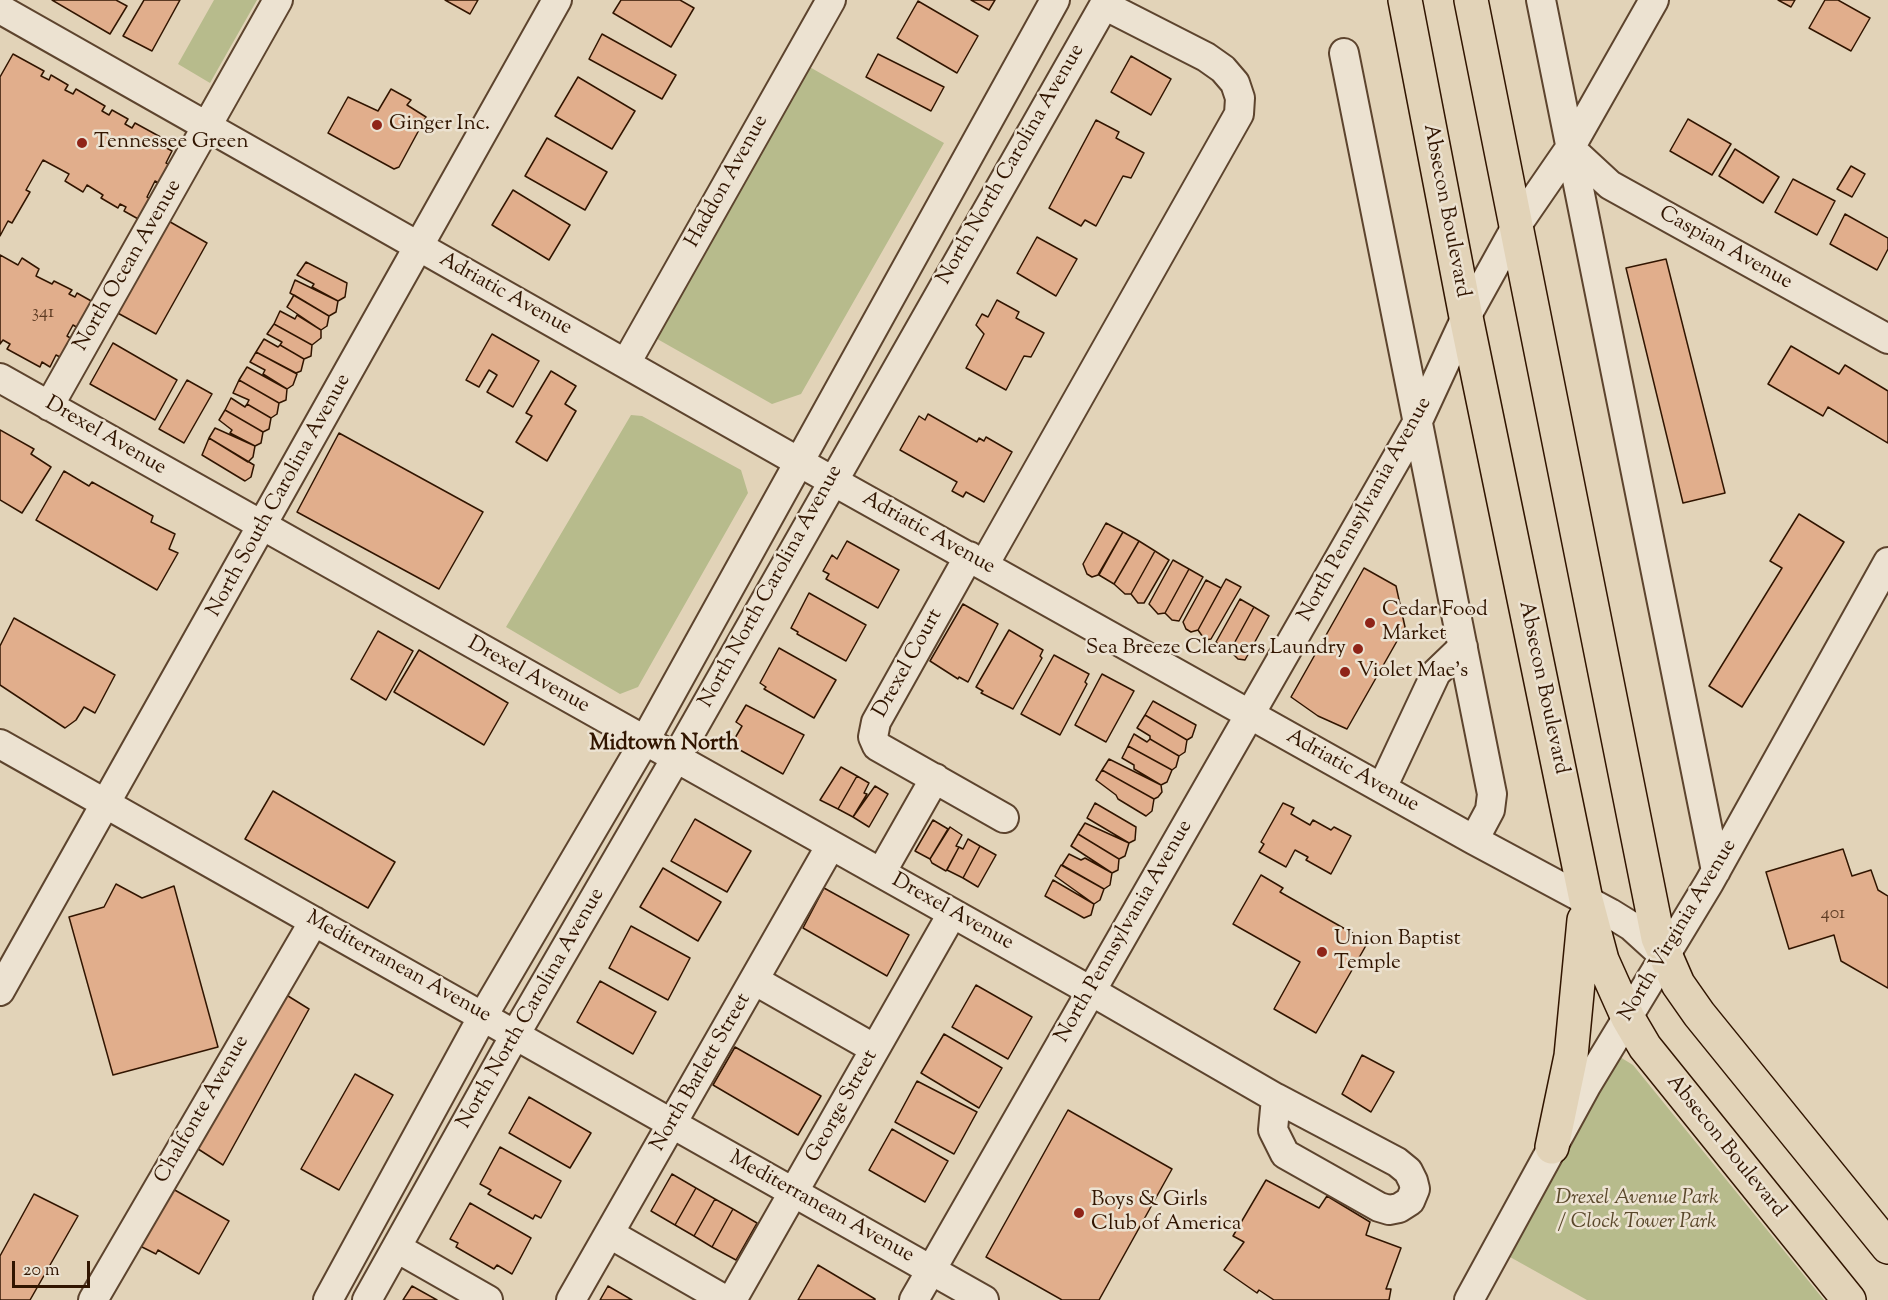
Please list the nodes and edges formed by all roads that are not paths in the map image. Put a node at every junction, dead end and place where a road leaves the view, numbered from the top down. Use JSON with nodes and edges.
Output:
{"nodes":[{"id":1,"x":278,"y":0,"type":"edge"},
{"id":2,"x":557,"y":0,"type":"edge"},
{"id":3,"x":831,"y":0,"type":"edge"},
{"id":4,"x":1055,"y":0,"type":"edge"},
{"id":5,"x":1405,"y":0,"type":"edge"},
{"id":6,"x":1471,"y":0,"type":"edge"},
{"id":7,"x":1541,"y":0,"type":"edge"},
{"id":8,"x":1654,"y":0,"type":"edge"},
{"id":9,"x":1105,"y":2,"type":"edge"},
{"id":10,"x":3,"y":9,"type":"edge"},
{"id":11,"x":1344,"y":52,"type":"dead end"},
{"id":12,"x":209,"y":126,"type":"junction"},
{"id":13,"x":1570,"y":148,"type":"junction"},
{"id":14,"x":1516,"y":225,"type":"junction"},
{"id":15,"x":419,"y":246,"type":"junction"},
{"id":16,"x":1466,"y":317,"type":"junction"},
{"id":17,"x":1888,"y":339,"type":"edge"},
{"id":18,"x":626,"y":363,"type":"junction"},
{"id":19,"x":0,"y":378,"type":"edge"},
{"id":20,"x":49,"y":406,"type":"junction"},
{"id":21,"x":1417,"y":423,"type":"junction"},
{"id":22,"x":799,"y":462,"type":"junction"},
{"id":23,"x":832,"y":480,"type":"junction"},
{"id":24,"x":263,"y":526,"type":"junction"},
{"id":25,"x":976,"y":560,"type":"junction"},
{"id":26,"x":1888,"y":562,"type":"edge"},
{"id":27,"x":1463,"y":647,"type":"junction"},
{"id":28,"x":1251,"y":715,"type":"junction"},
{"id":29,"x":644,"y":742,"type":"junction"},
{"id":30,"x":0,"y":744,"type":"edge"},
{"id":31,"x":676,"y":758,"type":"junction"},
{"id":32,"x":935,"y":778,"type":"junction"},
{"id":33,"x":1382,"y":788,"type":"junction"},
{"id":34,"x":105,"y":803,"type":"junction"},
{"id":35,"x":1004,"y":818,"type":"dead end"},
{"id":36,"x":1474,"y":840,"type":"junction"},
{"id":37,"x":831,"y":845,"type":"junction"},
{"id":38,"x":1716,"y":871,"type":"junction"},
{"id":39,"x":881,"y":873,"type":"junction"},
{"id":40,"x":1586,"y":900,"type":"junction"},
{"id":41,"x":951,"y":914,"type":"junction"},
{"id":42,"x":314,"y":921,"type":"junction"},
{"id":43,"x":1664,"y":956,"type":"junction"},
{"id":44,"x":754,"y":981,"type":"junction"},
{"id":45,"x":0,"y":991,"type":"edge"},
{"id":46,"x":1091,"y":991,"type":"junction"},
{"id":47,"x":483,"y":1016,"type":"junction"},
{"id":48,"x":1628,"y":1018,"type":"junction"},
{"id":49,"x":515,"y":1035,"type":"junction"},
{"id":50,"x":875,"y":1049,"type":"junction"},
{"id":51,"x":1276,"y":1098,"type":"junction"},
{"id":52,"x":673,"y":1124,"type":"junction"},
{"id":53,"x":1552,"y":1147,"type":"junction"},
{"id":54,"x":795,"y":1193,"type":"junction"},
{"id":55,"x":610,"y":1234,"type":"junction"},
{"id":56,"x":1888,"y":1247,"type":"edge"},
{"id":57,"x":397,"y":1248,"type":"junction"},
{"id":58,"x":931,"y":1270,"type":"junction"},
{"id":59,"x":93,"y":1300,"type":"edge"},
{"id":60,"x":328,"y":1300,"type":"edge"},
{"id":61,"x":368,"y":1300,"type":"edge"},
{"id":62,"x":488,"y":1300,"type":"edge"},
{"id":63,"x":571,"y":1300,"type":"edge"},
{"id":64,"x":724,"y":1300,"type":"edge"},
{"id":65,"x":732,"y":1300,"type":"edge"},
{"id":66,"x":914,"y":1300,"type":"edge"},
{"id":67,"x":984,"y":1300,"type":"edge"},
{"id":68,"x":1469,"y":1300,"type":"edge"},
{"id":69,"x":1849,"y":1300,"type":"edge"}],
"edges":[{"from":1,"to":12,"type":"street","name":"North Ocean Avenue"},
{"from":2,"to":15,"type":"street","name":"North South Carolina Avenue"},
{"from":3,"to":18,"type":"street","name":"Haddon Avenue"},
{"from":4,"to":22,"type":"street","name":"North North Carolina Avenue"},
{"from":5,"to":16,"type":"highway","name":"Absecon Boulevard"},
{"from":6,"to":14,"type":"highway"},
{"from":7,"to":13,"type":"street"},
{"from":8,"to":13,"type":"street","name":"North Pennsylvania Avenue"},
{"from":9,"to":23,"type":"street","name":"North North Carolina Avenue"},
{"from":9,"to":25,"type":"street"},
{"from":10,"to":12,"type":"street","name":"Adriatic Avenue"},
{"from":11,"to":21,"type":"street"},
{"from":12,"to":15,"type":"street","name":"Adriatic Avenue"},
{"from":12,"to":20,"type":"street","name":"North Ocean Avenue"},
{"from":13,"to":14,"type":"street","name":"North Pennsylvania Avenue"},
{"from":13,"to":17,"type":"street","name":"Caspian Avenue"},
{"from":13,"to":38,"type":"street"},
{"from":14,"to":16,"type":"street","name":"North Pennsylvania Avenue"},
{"from":14,"to":43,"type":"highway"},
{"from":15,"to":18,"type":"street","name":"Adriatic Avenue"},
{"from":15,"to":24,"type":"street","name":"North South Carolina Avenue"},
{"from":16,"to":21,"type":"street","name":"North Pennsylvania Avenue"},
{"from":16,"to":40,"type":"highway","name":"Absecon Boulevard"},
{"from":18,"to":22,"type":"street","name":"Adriatic Avenue"},
{"from":19,"to":20,"type":"street","name":"Drexel Avenue"},
{"from":20,"to":24,"type":"street","name":"Drexel Avenue"},
{"from":21,"to":27,"type":"street"},
{"from":21,"to":28,"type":"street","name":"North Pennsylvania Avenue"},
{"from":22,"to":23,"type":"street","name":"Adriatic Avenue"},
{"from":22,"to":29,"type":"street","name":"North North Carolina Avenue"},
{"from":23,"to":25,"type":"street","name":"Adriatic Avenue"},
{"from":23,"to":31,"type":"street","name":"North North Carolina Avenue"},
{"from":24,"to":29,"type":"street","name":"Drexel Avenue"},
{"from":24,"to":34,"type":"street","name":"North South Carolina Avenue"},
{"from":25,"to":28,"type":"street","name":"Adriatic Avenue"},
{"from":25,"to":32,"type":"street","name":"Drexel Court"},
{"from":26,"to":38,"type":"street","name":"North Virginia Avenue"},
{"from":27,"to":33,"type":"street"},
{"from":27,"to":36,"type":"street"},
{"from":28,"to":33,"type":"street","name":"Adriatic Avenue"},
{"from":28,"to":46,"type":"street","name":"North Pennsylvania Avenue"},
{"from":29,"to":31,"type":"street","name":"Drexel Avenue"},
{"from":29,"to":47,"type":"street","name":"North North Carolina Avenue"},
{"from":30,"to":34,"type":"street","name":"Mediterranean Avenue"},
{"from":31,"to":37,"type":"street","name":"Drexel Avenue"},
{"from":31,"to":49,"type":"street","name":"North North Carolina Avenue"},
{"from":32,"to":35,"type":"street","name":"Drexel Court"},
{"from":32,"to":39,"type":"street"},
{"from":33,"to":36,"type":"street","name":"Adriatic Avenue"},
{"from":34,"to":42,"type":"street","name":"Mediterranean Avenue"},
{"from":34,"to":45,"type":"street","name":"North South Carolina Avenue"},
{"from":36,"to":40,"type":"street","name":"Adriatic Avenue"},
{"from":37,"to":39,"type":"street","name":"Drexel Avenue"},
{"from":37,"to":44,"type":"street","name":"North Barlett Street"},
{"from":38,"to":43,"type":"street","name":"North Virginia Avenue"},
{"from":39,"to":41,"type":"street","name":"Drexel Avenue"},
{"from":40,"to":43,"type":"street","name":"Adriatic Avenue"},
{"from":40,"to":48,"type":"highway","name":"Absecon Boulevard"},
{"from":40,"to":53,"type":"highway"},
{"from":41,"to":46,"type":"street","name":"Drexel Avenue"},
{"from":41,"to":50,"type":"street","name":"George Street"},
{"from":42,"to":47,"type":"street","name":"Mediterranean Avenue"},
{"from":42,"to":59,"type":"street","name":"Chalfonte Avenue"},
{"from":43,"to":48,"type":"street","name":"North Virginia Avenue"},
{"from":43,"to":56,"type":"highway"},
{"from":44,"to":50,"type":"street"},
{"from":44,"to":52,"type":"street","name":"North Barlett Street"},
{"from":46,"to":51,"type":"street","name":"Drexel Avenue"},
{"from":46,"to":58,"type":"street","name":"North Pennsylvania Avenue"},
{"from":47,"to":49,"type":"street","name":"Mediterranean Avenue"},
{"from":47,"to":60,"type":"street","name":"North North Carolina Avenue"},
{"from":48,"to":53,"type":"street","name":"North Virginia Avenue"},
{"from":48,"to":69,"type":"highway","name":"Absecon Boulevard"},
{"from":49,"to":52,"type":"street","name":"Mediterranean Avenue"},
{"from":49,"to":57,"type":"street","name":"North North Carolina Avenue"},
{"from":50,"to":54,"type":"street","name":"George Street"},
{"from":51,"to":51,"type":"street","name":"Drexel Avenue"},
{"from":52,"to":54,"type":"street","name":"Mediterranean Avenue"},
{"from":52,"to":55,"type":"street","name":"North Barlett Street"},
{"from":53,"to":68,"type":"street","name":"North Virginia Avenue"},
{"from":54,"to":58,"type":"street","name":"Mediterranean Avenue"},
{"from":54,"to":65,"type":"street","name":"George Street"},
{"from":55,"to":63,"type":"street","name":"North Barlett Street"},
{"from":55,"to":64,"type":"street"},
{"from":57,"to":61,"type":"street","name":"North North Carolina Avenue"},
{"from":57,"to":62,"type":"street"},
{"from":58,"to":66,"type":"street","name":"North Pennsylvania Avenue"},
{"from":58,"to":67,"type":"street","name":"Mediterranean Avenue"}]}
